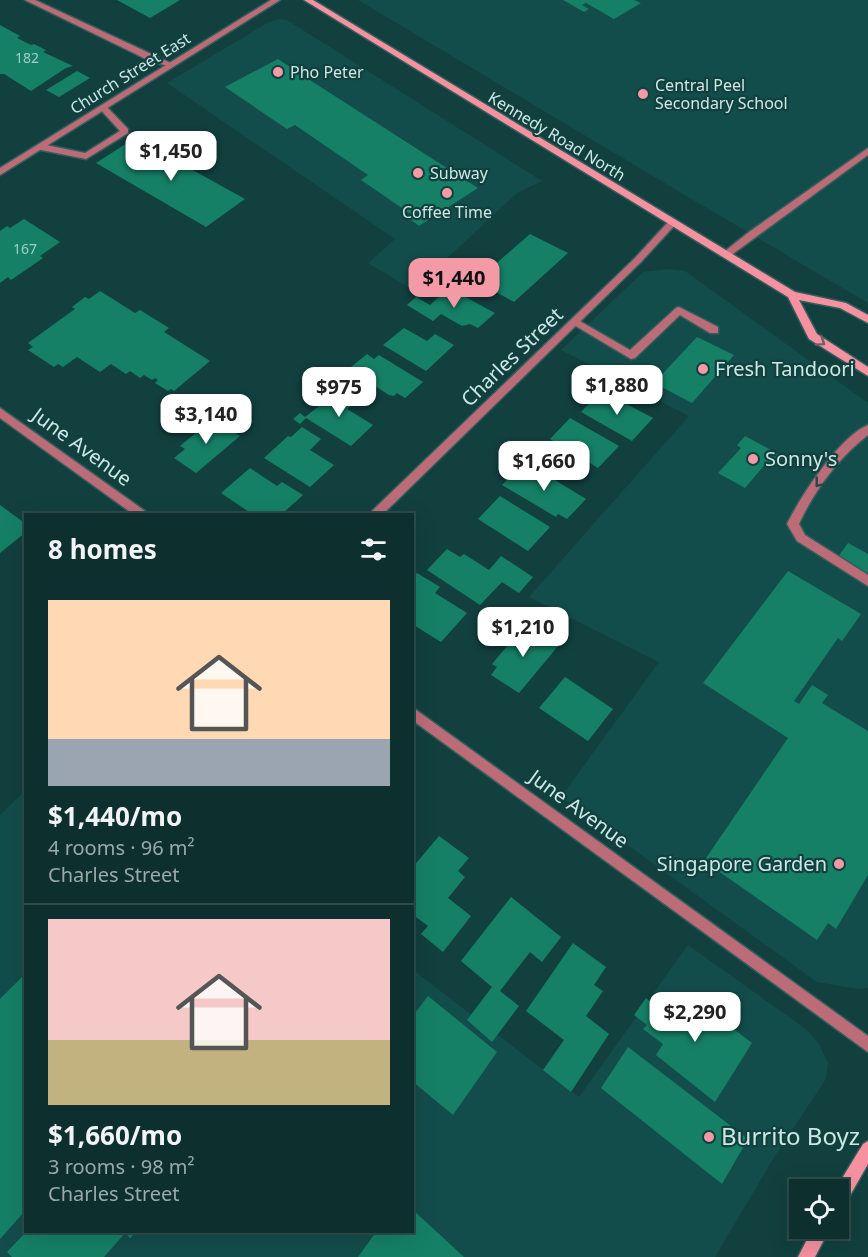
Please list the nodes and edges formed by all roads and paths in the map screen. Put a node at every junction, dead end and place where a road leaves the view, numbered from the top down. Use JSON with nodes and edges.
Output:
{"nodes":[{"id":1,"x":29,"y":0,"type":"edge"},
{"id":2,"x":276,"y":0,"type":"edge"},
{"id":3,"x":308,"y":0,"type":"edge"},
{"id":4,"x":171,"y":65,"type":"junction"},
{"id":5,"x":103,"y":108,"type":"junction"},
{"id":6,"x":40,"y":147,"type":"junction"},
{"id":7,"x":868,"y":152,"type":"edge"},
{"id":8,"x":0,"y":172,"type":"edge"},
{"id":9,"x":672,"y":224,"type":"junction"},
{"id":10,"x":727,"y":254,"type":"junction"},
{"id":11,"x":792,"y":295,"type":"junction"},
{"id":12,"x":868,"y":320,"type":"edge"},
{"id":13,"x":574,"y":322,"type":"junction"},
{"id":14,"x":714,"y":330,"type":"dead end"},
{"id":15,"x":868,"y":372,"type":"edge"},
{"id":16,"x":0,"y":412,"type":"edge"},
{"id":17,"x":868,"y":429,"type":"edge"},
{"id":18,"x":855,"y":437,"type":"junction"},
{"id":19,"x":868,"y":445,"type":"edge"},
{"id":20,"x":140,"y":513,"type":"edge"},
{"id":21,"x":377,"y":513,"type":"edge"},
{"id":22,"x":868,"y":581,"type":"edge"},
{"id":23,"x":414,"y":713,"type":"edge"},
{"id":24,"x":868,"y":1045,"type":"edge"},
{"id":25,"x":868,"y":1149,"type":"edge"},
{"id":26,"x":849,"y":1181,"type":"edge"},
{"id":27,"x":816,"y":1239,"type":"edge"},
{"id":28,"x":806,"y":1257,"type":"edge"}],
"edges":[{"from":1,"to":4,"type":"street"},
{"from":2,"to":4,"type":"street","name":"Church Street East"},
{"from":3,"to":9,"type":"main road","name":"Kennedy Road North"},
{"from":4,"to":5,"type":"street","name":"Church Street East"},
{"from":5,"to":6,"type":"street","name":"Church Street East"},
{"from":5,"to":6,"type":"street"},
{"from":6,"to":8,"type":"street","name":"Church Street East"},
{"from":7,"to":10,"type":"street"},
{"from":9,"to":10,"type":"main road","name":"Kennedy Road North"},
{"from":9,"to":13,"type":"street","name":"Charles Street"},
{"from":10,"to":11,"type":"main road","name":"Kennedy Road North"},
{"from":11,"to":12,"type":"main road","name":"Kennedy Road North"},
{"from":11,"to":15,"type":"main road","one_way":true},
{"from":13,"to":14,"type":"street"},
{"from":13,"to":21,"type":"street","name":"Charles Street"},
{"from":16,"to":20,"type":"street","name":"June Avenue"},
{"from":17,"to":18,"type":"street"},
{"from":18,"to":19,"type":"street"},
{"from":18,"to":22,"type":"street","one_way":true},
{"from":23,"to":24,"type":"street","name":"June Avenue"},
{"from":25,"to":26,"type":"main road"},
{"from":27,"to":28,"type":"main road"}]}
